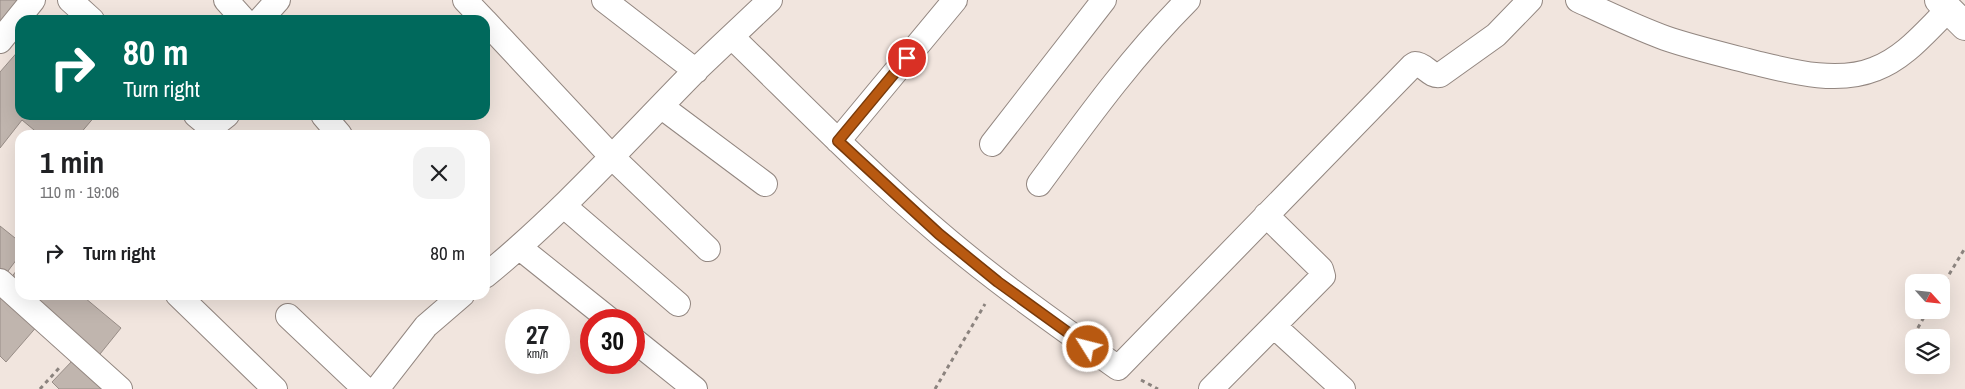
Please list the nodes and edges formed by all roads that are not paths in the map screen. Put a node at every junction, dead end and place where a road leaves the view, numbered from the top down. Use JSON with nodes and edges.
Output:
{"nodes":[{"id":1,"x":33,"y":0,"type":"edge"},
{"id":2,"x":70,"y":0,"type":"edge"},
{"id":3,"x":226,"y":0,"type":"edge"},
{"id":4,"x":278,"y":0,"type":"edge"},
{"id":5,"x":465,"y":0,"type":"edge"},
{"id":6,"x":604,"y":0,"type":"edge"},
{"id":7,"x":770,"y":0,"type":"edge"},
{"id":8,"x":955,"y":0,"type":"edge"},
{"id":9,"x":1104,"y":0,"type":"edge"},
{"id":10,"x":1188,"y":0,"type":"edge"},
{"id":11,"x":1530,"y":0,"type":"edge"},
{"id":12,"x":1578,"y":0,"type":"edge"},
{"id":13,"x":1951,"y":12,"type":"edge"},
{"id":14,"x":21,"y":15,"type":"edge"},
{"id":15,"x":86,"y":15,"type":"edge"},
{"id":16,"x":240,"y":15,"type":"edge"},
{"id":17,"x":264,"y":15,"type":"edge"},
{"id":18,"x":479,"y":15,"type":"edge"},
{"id":19,"x":15,"y":22,"type":"edge"},
{"id":20,"x":490,"y":27,"type":"edge"},
{"id":21,"x":732,"y":37,"type":"junction"},
{"id":22,"x":0,"y":41,"type":"edge"},
{"id":23,"x":696,"y":71,"type":"junction"},
{"id":24,"x":662,"y":107,"type":"junction"},
{"id":25,"x":202,"y":120,"type":"edge"},
{"id":26,"x":221,"y":120,"type":"edge"},
{"id":27,"x":327,"y":120,"type":"edge"},
{"id":28,"x":336,"y":130,"type":"edge"},
{"id":29,"x":838,"y":141,"type":"junction"},
{"id":30,"x":992,"y":144,"type":"dead end"},
{"id":31,"x":613,"y":158,"type":"junction"},
{"id":32,"x":765,"y":184,"type":"dead end"},
{"id":33,"x":1039,"y":184,"type":"dead end"},
{"id":34,"x":564,"y":206,"type":"junction"},
{"id":35,"x":1266,"y":215,"type":"junction"},
{"id":36,"x":520,"y":248,"type":"junction"},
{"id":37,"x":708,"y":249,"type":"dead end"},
{"id":38,"x":490,"y":272,"type":"edge"},
{"id":39,"x":0,"y":281,"type":"edge"},
{"id":40,"x":15,"y":294,"type":"edge"},
{"id":41,"x":21,"y":300,"type":"edge"},
{"id":42,"x":183,"y":300,"type":"edge"},
{"id":43,"x":456,"y":300,"type":"edge"},
{"id":44,"x":678,"y":304,"type":"dead end"},
{"id":45,"x":596,"y":309,"type":"edge"},
{"id":46,"x":288,"y":316,"type":"dead end"},
{"id":47,"x":1274,"y":326,"type":"junction"},
{"id":48,"x":645,"y":349,"type":"edge"},
{"id":49,"x":120,"y":389,"type":"edge"},
{"id":50,"x":275,"y":389,"type":"edge"},
{"id":51,"x":365,"y":389,"type":"edge"},
{"id":52,"x":377,"y":389,"type":"edge"},
{"id":53,"x":695,"y":389,"type":"edge"},
{"id":54,"x":1210,"y":389,"type":"edge"},
{"id":55,"x":1343,"y":389,"type":"edge"}],
"edges":[{"from":1,"to":14,"type":"street"},
{"from":2,"to":15,"type":"street"},
{"from":3,"to":16,"type":"street"},
{"from":4,"to":17,"type":"street"},
{"from":5,"to":18,"type":"street"},
{"from":6,"to":23,"type":"street"},
{"from":7,"to":21,"type":"street"},
{"from":8,"to":29,"type":"street"},
{"from":9,"to":30,"type":"street"},
{"from":10,"to":33,"type":"street"},
{"from":11,"to":35,"type":"street"},
{"from":12,"to":13,"type":"street"},
{"from":19,"to":22,"type":"street"},
{"from":20,"to":31,"type":"street"},
{"from":21,"to":23,"type":"street"},
{"from":21,"to":29,"type":"street"},
{"from":23,"to":24,"type":"street"},
{"from":24,"to":31,"type":"street"},
{"from":24,"to":32,"type":"street"},
{"from":25,"to":26,"type":"street"},
{"from":27,"to":28,"type":"street"},
{"from":29,"to":35,"type":"street"},
{"from":31,"to":34,"type":"street"},
{"from":31,"to":37,"type":"street"},
{"from":34,"to":36,"type":"street"},
{"from":34,"to":44,"type":"street"},
{"from":35,"to":47,"type":"street"},
{"from":36,"to":38,"type":"street"},
{"from":36,"to":45,"type":"street"},
{"from":39,"to":40,"type":"street"},
{"from":41,"to":49,"type":"street"},
{"from":42,"to":50,"type":"street"},
{"from":43,"to":52,"type":"street"},
{"from":46,"to":51,"type":"street"},
{"from":47,"to":54,"type":"street"},
{"from":47,"to":55,"type":"street"},
{"from":48,"to":53,"type":"street"}]}
